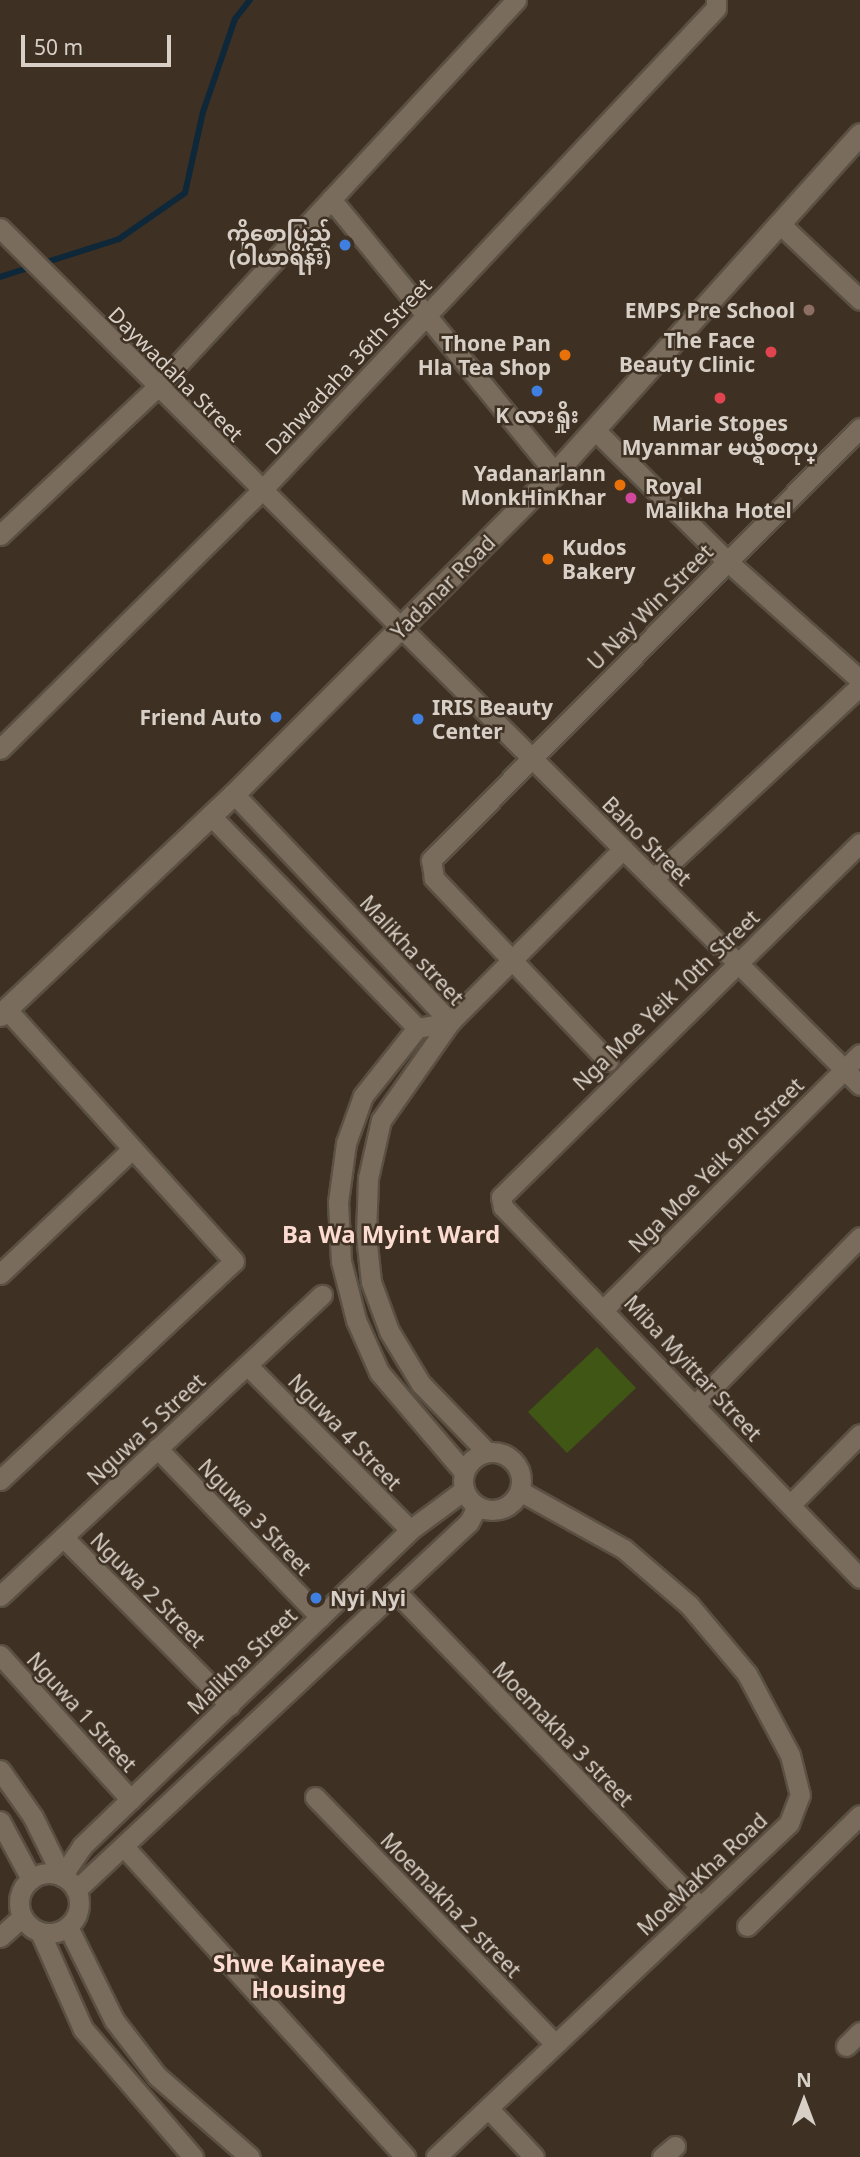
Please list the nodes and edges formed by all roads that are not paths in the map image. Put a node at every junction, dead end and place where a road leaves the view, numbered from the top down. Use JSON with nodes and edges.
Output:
{"nodes":[{"id":1,"x":516,"y":0,"type":"edge"},
{"id":2,"x":717,"y":2,"type":"edge"},
{"id":3,"x":860,"y":134,"type":"edge"},
{"id":4,"x":331,"y":199,"type":"junction"},
{"id":5,"x":780,"y":224,"type":"junction"},
{"id":6,"x":4,"y":231,"type":"edge"},
{"id":7,"x":860,"y":300,"type":"edge"},
{"id":8,"x":428,"y":315,"type":"junction"},
{"id":9,"x":157,"y":387,"type":"junction"},
{"id":10,"x":860,"y":428,"type":"edge"},
{"id":11,"x":594,"y":429,"type":"junction"},
{"id":12,"x":555,"y":473,"type":"junction"},
{"id":13,"x":262,"y":490,"type":"junction"},
{"id":14,"x":0,"y":535,"type":"edge"},
{"id":15,"x":727,"y":561,"type":"junction"},
{"id":16,"x":402,"y":629,"type":"junction"},
{"id":17,"x":860,"y":680,"type":"edge"},
{"id":18,"x":860,"y":686,"type":"edge"},
{"id":19,"x":0,"y":749,"type":"edge"},
{"id":20,"x":532,"y":758,"type":"junction"},
{"id":21,"x":233,"y":794,"type":"junction"},
{"id":22,"x":211,"y":816,"type":"junction"},
{"id":23,"x":860,"y":843,"type":"edge"},
{"id":24,"x":623,"y":849,"type":"junction"},
{"id":25,"x":653,"y":879,"type":"junction"},
{"id":26,"x":511,"y":962,"type":"junction"},
{"id":27,"x":736,"y":962,"type":"junction"},
{"id":28,"x":3,"y":1012,"type":"edge"},
{"id":29,"x":450,"y":1023,"type":"junction"},
{"id":30,"x":417,"y":1028,"type":"junction"},
{"id":31,"x":860,"y":1054,"type":"edge"},
{"id":32,"x":608,"y":1061,"type":"dead end"},
{"id":33,"x":844,"y":1069,"type":"junction"},
{"id":34,"x":860,"y":1085,"type":"edge"},
{"id":35,"x":132,"y":1149,"type":"junction"},
{"id":36,"x":505,"y":1190,"type":"joint"},
{"id":37,"x":860,"y":1237,"type":"edge"},
{"id":38,"x":0,"y":1273,"type":"edge"},
{"id":39,"x":322,"y":1295,"type":"dead end"},
{"id":40,"x":605,"y":1308,"type":"junction"},
{"id":41,"x":247,"y":1365,"type":"junction"},
{"id":42,"x":696,"y":1404,"type":"junction"},
{"id":43,"x":860,"y":1434,"type":"edge"},
{"id":44,"x":157,"y":1448,"type":"junction"},
{"id":45,"x":487,"y":1452,"type":"junction"},
{"id":46,"x":0,"y":1480,"type":"edge"},
{"id":47,"x":464,"y":1481,"type":"junction"},
{"id":48,"x":520,"y":1491,"type":"junction"},
{"id":49,"x":791,"y":1504,"type":"junction"},
{"id":50,"x":477,"y":1506,"type":"junction"},
{"id":51,"x":410,"y":1530,"type":"junction"},
{"id":52,"x":63,"y":1537,"type":"junction"},
{"id":53,"x":860,"y":1578,"type":"edge"},
{"id":54,"x":396,"y":1591,"type":"junction"},
{"id":55,"x":0,"y":1596,"type":"edge"},
{"id":56,"x":320,"y":1617,"type":"junction"},
{"id":57,"x":0,"y":1655,"type":"edge"},
{"id":58,"x":230,"y":1705,"type":"junction"},
{"id":59,"x":0,"y":1770,"type":"edge"},
{"id":60,"x":314,"y":1797,"type":"dead end"},
{"id":61,"x":131,"y":1800,"type":"junction"},
{"id":62,"x":860,"y":1815,"type":"edge"},
{"id":63,"x":0,"y":1821,"type":"edge"},
{"id":64,"x":126,"y":1849,"type":"junction"},
{"id":65,"x":62,"y":1875,"type":"junction"},
{"id":66,"x":32,"y":1878,"type":"junction"},
{"id":67,"x":76,"y":1890,"type":"junction"},
{"id":68,"x":699,"y":1906,"type":"junction"},
{"id":69,"x":22,"y":1917,"type":"junction"},
{"id":70,"x":747,"y":1926,"type":"dead end"},
{"id":71,"x":68,"y":1927,"type":"junction"},
{"id":72,"x":40,"y":1932,"type":"junction"},
{"id":73,"x":0,"y":1937,"type":"edge"},
{"id":74,"x":555,"y":2044,"type":"junction"},
{"id":75,"x":488,"y":2108,"type":"junction"},
{"id":76,"x":193,"y":2157,"type":"edge"},
{"id":77,"x":250,"y":2157,"type":"edge"},
{"id":78,"x":405,"y":2157,"type":"edge"},
{"id":79,"x":436,"y":2157,"type":"edge"},
{"id":80,"x":534,"y":2157,"type":"edge"}],
"edges":[{"from":1,"to":4,"type":"street"},
{"from":2,"to":8,"type":"street","name":"Dahwadaha 36th Street"},
{"from":3,"to":5,"type":"main road","name":"Yadanar Road"},
{"from":4,"to":8,"type":"street"},
{"from":4,"to":9,"type":"street"},
{"from":5,"to":7,"type":"street"},
{"from":5,"to":11,"type":"main road","name":"Yadanar Road"},
{"from":6,"to":9,"type":"street","name":"Daywadaha Street"},
{"from":8,"to":12,"type":"street"},
{"from":8,"to":13,"type":"street","name":"Dahwadaha 36th Street"},
{"from":9,"to":13,"type":"street","name":"Daywadaha Street"},
{"from":9,"to":14,"type":"street"},
{"from":10,"to":15,"type":"street","name":"U Nay Win Street"},
{"from":11,"to":12,"type":"main road","name":"Yadanar Road"},
{"from":11,"to":15,"type":"street"},
{"from":12,"to":16,"type":"main road","name":"Yadanar Road"},
{"from":13,"to":16,"type":"street","name":"Daywadaha Street"},
{"from":13,"to":19,"type":"street","name":"Dahwadaha 36th Street"},
{"from":15,"to":17,"type":"street"},
{"from":15,"to":20,"type":"street","name":"U Nay Win Street"},
{"from":16,"to":20,"type":"street","name":"Baho Street"},
{"from":16,"to":21,"type":"main road","name":"Yadanar Road"},
{"from":18,"to":25,"type":"street"},
{"from":20,"to":24,"type":"street","name":"Baho Street"},
{"from":20,"to":26,"type":"street","name":"U Nay Win Street"},
{"from":21,"to":22,"type":"main road","name":"Yadanar Road"},
{"from":21,"to":29,"type":"street","name":"Malikha street"},
{"from":22,"to":28,"type":"main road","name":"Yadanar Road"},
{"from":22,"to":30,"type":"street"},
{"from":23,"to":27,"type":"street","name":"Nga Moe Yeik 10th Street"},
{"from":24,"to":25,"type":"street","name":"Baho Street"},
{"from":24,"to":26,"type":"street"},
{"from":25,"to":27,"type":"street","name":"Baho Street"},
{"from":26,"to":29,"type":"street"},
{"from":26,"to":32,"type":"street"},
{"from":27,"to":33,"type":"street","name":"Baho Street"},
{"from":27,"to":36,"type":"street","name":"Nga Moe Yeik 10th Street"},
{"from":28,"to":35,"type":"street"},
{"from":29,"to":30,"type":"street"},
{"from":29,"to":45,"type":"street","name":"Malikha street"},
{"from":30,"to":47,"type":"street"},
{"from":31,"to":33,"type":"street","name":"Nga Moe Yeik 9th Street"},
{"from":33,"to":34,"type":"street","name":"Baho Street"},
{"from":33,"to":40,"type":"street","name":"Nga Moe Yeik 9th Street"},
{"from":35,"to":38,"type":"street"},
{"from":35,"to":46,"type":"street"},
{"from":36,"to":40,"type":"street","name":"Miba Myittar Street"},
{"from":37,"to":42,"type":"street"},
{"from":39,"to":41,"type":"street","name":"Nguwa 5 Street"},
{"from":40,"to":42,"type":"street","name":"Miba Myittar Street"},
{"from":41,"to":44,"type":"street","name":"Nguwa 5 Street"},
{"from":41,"to":51,"type":"street","name":"Nguwa 4 Street"},
{"from":42,"to":49,"type":"street","name":"Miba Myittar Street"},
{"from":43,"to":49,"type":"street"},
{"from":44,"to":52,"type":"street","name":"Nguwa 5 Street"},
{"from":44,"to":56,"type":"street","name":"Nguwa 3 Street"},
{"from":45,"to":47,"type":"street"},
{"from":45,"to":48,"type":"street"},
{"from":47,"to":50,"type":"street"},
{"from":47,"to":51,"type":"street","name":"Malikha Street"},
{"from":48,"to":50,"type":"street"},
{"from":48,"to":68,"type":"street","name":"MoeMaKha Road"},
{"from":49,"to":53,"type":"street","name":"Miba Myittar Street"},
{"from":50,"to":54,"type":"street"},
{"from":51,"to":56,"type":"street","name":"Malikha Street"},
{"from":52,"to":55,"type":"street","name":"Nguwa 5 Street"},
{"from":52,"to":58,"type":"street","name":"Nguwa 2 Street"},
{"from":54,"to":64,"type":"street"},
{"from":54,"to":68,"type":"street","name":"Moemakha 3 street"},
{"from":56,"to":58,"type":"street","name":"Malikha Street"},
{"from":57,"to":61,"type":"street","name":"Nguwa 1 Street"},
{"from":58,"to":61,"type":"street","name":"Malikha Street"},
{"from":59,"to":65,"type":"street"},
{"from":60,"to":74,"type":"street","name":"Moemakha 2 street"},
{"from":61,"to":65,"type":"street","name":"Malikha Street"},
{"from":62,"to":70,"type":"street"},
{"from":63,"to":66,"type":"street"},
{"from":64,"to":67,"type":"street"},
{"from":64,"to":78,"type":"street"},
{"from":65,"to":66,"type":"street"},
{"from":65,"to":67,"type":"street"},
{"from":66,"to":69,"type":"street"},
{"from":67,"to":71,"type":"street"},
{"from":68,"to":74,"type":"street","name":"MoeMaKha Road"},
{"from":69,"to":72,"type":"street"},
{"from":69,"to":73,"type":"street"},
{"from":71,"to":72,"type":"street"},
{"from":71,"to":77,"type":"street"},
{"from":72,"to":76,"type":"street"},
{"from":74,"to":75,"type":"street","name":"MoeMaKha Road"},
{"from":75,"to":79,"type":"street","name":"MoeMaKha Road"},
{"from":75,"to":80,"type":"street"}]}
